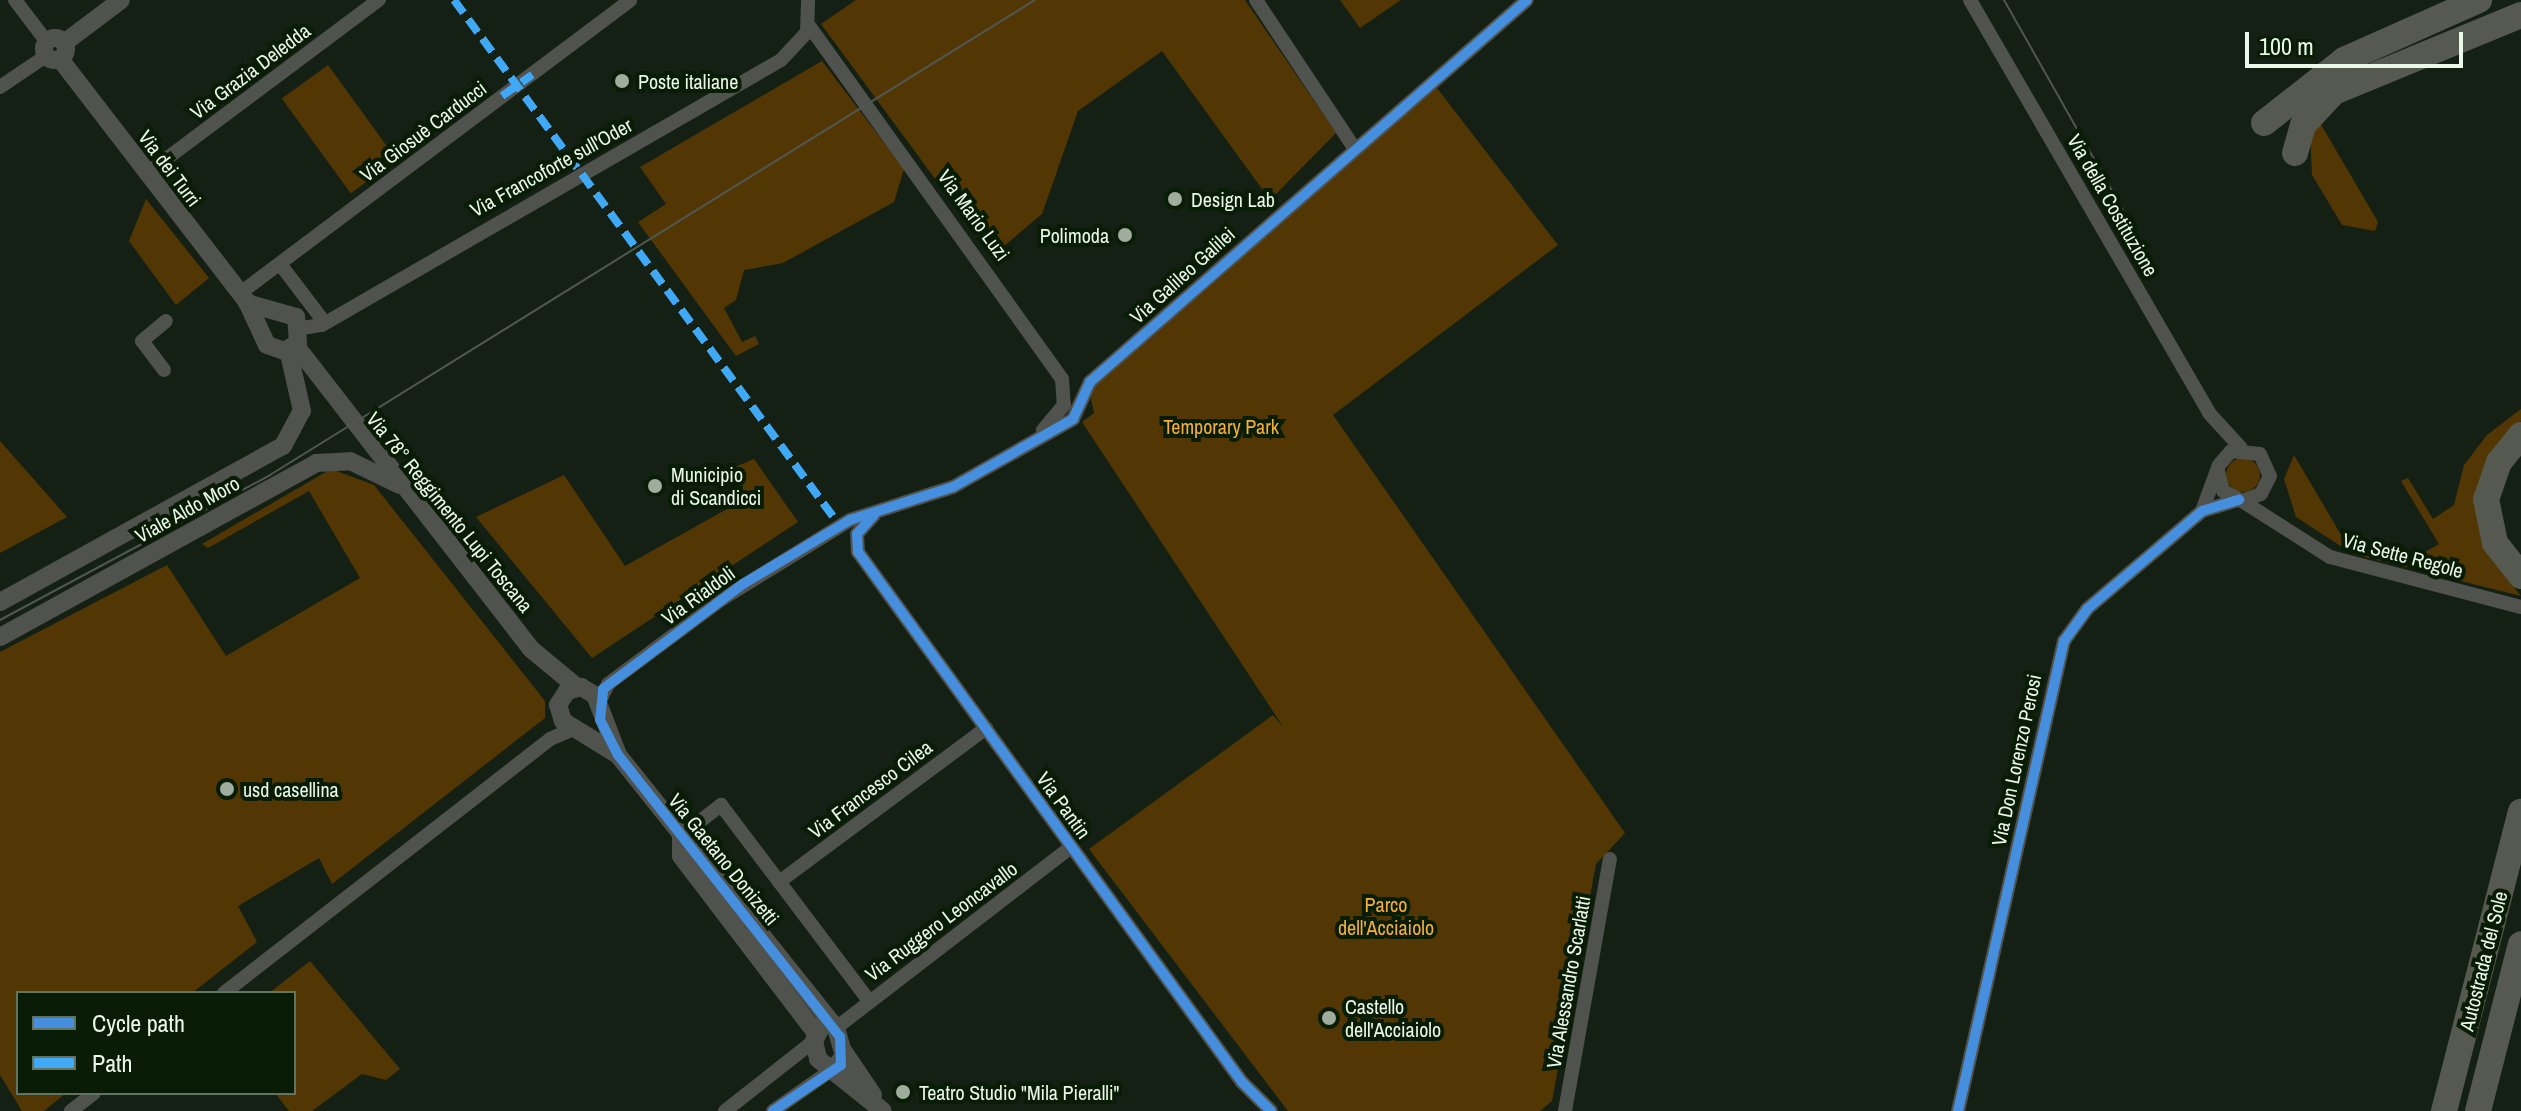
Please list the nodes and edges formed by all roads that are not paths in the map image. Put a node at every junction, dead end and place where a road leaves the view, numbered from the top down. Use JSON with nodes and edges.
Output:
{"nodes":[{"id":1,"x":15,"y":0,"type":"edge"},
{"id":2,"x":121,"y":0,"type":"edge"},
{"id":3,"x":379,"y":0,"type":"edge"},
{"id":4,"x":630,"y":0,"type":"edge"},
{"id":5,"x":808,"y":0,"type":"edge"},
{"id":6,"x":1256,"y":0,"type":"edge"},
{"id":7,"x":1527,"y":0,"type":"edge"},
{"id":8,"x":2479,"y":0,"type":"edge"},
{"id":9,"x":2521,"y":1,"type":"edge"},
{"id":10,"x":1974,"y":3,"type":"edge"},
{"id":11,"x":2521,"y":15,"type":"edge"},
{"id":12,"x":810,"y":27,"type":"junction"},
{"id":13,"x":2410,"y":27,"type":"junction"},
{"id":14,"x":54,"y":50,"type":"junction"},
{"id":15,"x":0,"y":87,"type":"edge"},
{"id":16,"x":2264,"y":123,"type":"dead end"},
{"id":17,"x":1353,"y":146,"type":"junction"},
{"id":18,"x":2295,"y":153,"type":"dead end"},
{"id":19,"x":146,"y":174,"type":"junction"},
{"id":20,"x":280,"y":264,"type":"junction"},
{"id":21,"x":243,"y":299,"type":"junction"},
{"id":22,"x":267,"y":320,"type":"junction"},
{"id":23,"x":166,"y":321,"type":"dead end"},
{"id":24,"x":325,"y":323,"type":"junction"},
{"id":25,"x":293,"y":346,"type":"junction"},
{"id":26,"x":164,"y":370,"type":"dead end"},
{"id":27,"x":2214,"y":422,"type":"junction"},
{"id":28,"x":1040,"y":433,"type":"junction"},
{"id":29,"x":2521,"y":435,"type":"edge"},
{"id":30,"x":2241,"y":448,"type":"junction"},
{"id":31,"x":2219,"y":466,"type":"junction"},
{"id":32,"x":400,"y":485,"type":"junction"},
{"id":33,"x":2240,"y":501,"type":"junction"},
{"id":34,"x":2202,"y":511,"type":"junction"},
{"id":35,"x":874,"y":515,"type":"junction"},
{"id":36,"x":840,"y":526,"type":"joint"},
{"id":37,"x":2521,"y":576,"type":"edge"},
{"id":38,"x":0,"y":602,"type":"edge"},
{"id":39,"x":2521,"y":607,"type":"edge"},
{"id":40,"x":0,"y":637,"type":"edge"},
{"id":41,"x":531,"y":649,"type":"junction"},
{"id":42,"x":577,"y":687,"type":"junction"},
{"id":43,"x":559,"y":703,"type":"junction"},
{"id":44,"x":599,"y":707,"type":"junction"},
{"id":45,"x":576,"y":728,"type":"junction"},
{"id":46,"x":986,"y":728,"type":"junction"},
{"id":47,"x":618,"y":755,"type":"junction"},
{"id":48,"x":2521,"y":812,"type":"edge"},
{"id":49,"x":681,"y":836,"type":"junction"},
{"id":50,"x":1072,"y":846,"type":"junction"},
{"id":51,"x":1610,"y":859,"type":"dead end"},
{"id":52,"x":779,"y":882,"type":"junction"},
{"id":53,"x":2521,"y":944,"type":"edge"},
{"id":54,"x":227,"y":991,"type":"edge"},
{"id":55,"x":869,"y":1001,"type":"junction"},
{"id":56,"x":824,"y":1031,"type":"junction"},
{"id":57,"x":844,"y":1052,"type":"junction"},
{"id":58,"x":833,"y":1069,"type":"junction"},
{"id":59,"x":91,"y":1095,"type":"edge"},
{"id":60,"x":1258,"y":1104,"type":"edge"},
{"id":61,"x":71,"y":1111,"type":"edge"},
{"id":62,"x":725,"y":1111,"type":"edge"},
{"id":63,"x":773,"y":1111,"type":"edge"},
{"id":64,"x":1271,"y":1111,"type":"edge"},
{"id":65,"x":1565,"y":1111,"type":"edge"},
{"id":66,"x":1958,"y":1111,"type":"edge"},
{"id":67,"x":2444,"y":1111,"type":"edge"},
{"id":68,"x":2478,"y":1111,"type":"edge"}],
"edges":[{"from":1,"to":14,"type":"street","name":"Via dei Turri"},
{"from":2,"to":14,"type":"street"},
{"from":3,"to":19,"type":"street","name":"Via Grazia Deledda"},
{"from":4,"to":20,"type":"street","name":"Via Giosuè Carducci"},
{"from":5,"to":12,"type":"street"},
{"from":6,"to":17,"type":"street"},
{"from":7,"to":17,"type":"street","name":"Via Galileo Galilei"},
{"from":8,"to":13,"type":"highway"},
{"from":9,"to":13,"type":"highway"},
{"from":10,"to":27,"type":"street","name":"Via della Costituzione"},
{"from":11,"to":18,"type":"highway"},
{"from":12,"to":24,"type":"street","name":"Via Francoforte sull'Oder"},
{"from":12,"to":28,"type":"street","name":"Via Mario Luzi"},
{"from":13,"to":16,"type":"highway"},
{"from":14,"to":15,"type":"street"},
{"from":14,"to":19,"type":"street","name":"Via dei Turri"},
{"from":17,"to":28,"type":"street","name":"Via Galileo Galilei"},
{"from":19,"to":21,"type":"street","name":"Via dei Turri"},
{"from":20,"to":21,"type":"street","name":"Via Giosuè Carducci"},
{"from":20,"to":24,"type":"street"},
{"from":21,"to":22,"type":"street","name":"Via dei Turri"},
{"from":22,"to":25,"type":"street","name":"Via dei Turri"},
{"from":22,"to":25,"type":"street"},
{"from":23,"to":26,"type":"street"},
{"from":24,"to":25,"type":"street","name":"Via Francoforte sull'Oder"},
{"from":25,"to":32,"type":"street","name":"Via 78° Reggimento Lupi Toscana"},
{"from":25,"to":38,"type":"street","name":"Viale Aldo Moro"},
{"from":27,"to":30,"type":"street","name":"Via della Costituzione"},
{"from":27,"to":31,"type":"street","name":"Via della Costituzione"},
{"from":28,"to":35,"type":"street","name":"Via Galileo Galilei"},
{"from":29,"to":37,"type":"highway"},
{"from":30,"to":31,"type":"street"},
{"from":30,"to":33,"type":"street"},
{"from":31,"to":33,"type":"street","name":"Via Sette Regole"},
{"from":31,"to":34,"type":"street","name":"Via Don Lorenzo Perosi"},
{"from":32,"to":40,"type":"street","name":"Viale Aldo Moro"},
{"from":32,"to":41,"type":"street","name":"Via 78° Reggimento Lupi Toscana"},
{"from":33,"to":34,"type":"street","name":"Via Don Lorenzo Perosi"},
{"from":33,"to":39,"type":"street","name":"Via Sette Regole"},
{"from":34,"to":66,"type":"street","name":"Via Don Lorenzo Perosi"},
{"from":35,"to":36,"type":"street","name":"Via Galileo Galilei"},
{"from":35,"to":46,"type":"street","name":"Via Pantin"},
{"from":36,"to":44,"type":"street","name":"Via Rialdoli"},
{"from":41,"to":42,"type":"street","name":"Via 78° Reggimento Lupi Toscana"},
{"from":41,"to":43,"type":"street","name":"Via 78° Reggimento Lupi Toscana"},
{"from":42,"to":43,"type":"street"},
{"from":42,"to":44,"type":"street"},
{"from":43,"to":45,"type":"street"},
{"from":44,"to":45,"type":"street","name":"Via Rialdoli"},
{"from":44,"to":47,"type":"street","name":"Via Gaetano Donizetti"},
{"from":45,"to":47,"type":"street","name":"Via Gaetano Donizetti"},
{"from":45,"to":54,"type":"street","name":"Via Rialdoli"},
{"from":46,"to":50,"type":"street","name":"Via Pantin"},
{"from":46,"to":52,"type":"street","name":"Via Francesco Cilea"},
{"from":47,"to":49,"type":"street","name":"Via Gaetano Donizetti"},
{"from":48,"to":67,"type":"highway","name":"Autostrada del Sole"},
{"from":49,"to":52,"type":"street","name":"Via Gaetano Donizetti"},
{"from":49,"to":56,"type":"street","name":"Via Gaetano Donizetti"},
{"from":50,"to":55,"type":"street","name":"Via Ruggero Leoncavallo"},
{"from":50,"to":60,"type":"street","name":"Via Pantin"},
{"from":51,"to":65,"type":"street","name":"Via Alessandro Scarlatti"},
{"from":52,"to":55,"type":"street","name":"Via Gaetano Donizetti"},
{"from":53,"to":68,"type":"highway","name":"Autostrada del Sole"},
{"from":55,"to":56,"type":"street","name":"Via Ruggero Leoncavallo"},
{"from":56,"to":57,"type":"street","name":"Via Gaetano Donizetti"},
{"from":56,"to":58,"type":"street","name":"Via Gaetano Donizetti"},
{"from":56,"to":62,"type":"street","name":"Via Ruggero Leoncavallo"},
{"from":57,"to":58,"type":"street"},
{"from":57,"to":58,"type":"street","name":"Via Gaetano Donizetti"},
{"from":58,"to":63,"type":"street"},
{"from":59,"to":61,"type":"street"},
{"from":60,"to":64,"type":"street","name":"Via Pantin"}]}
